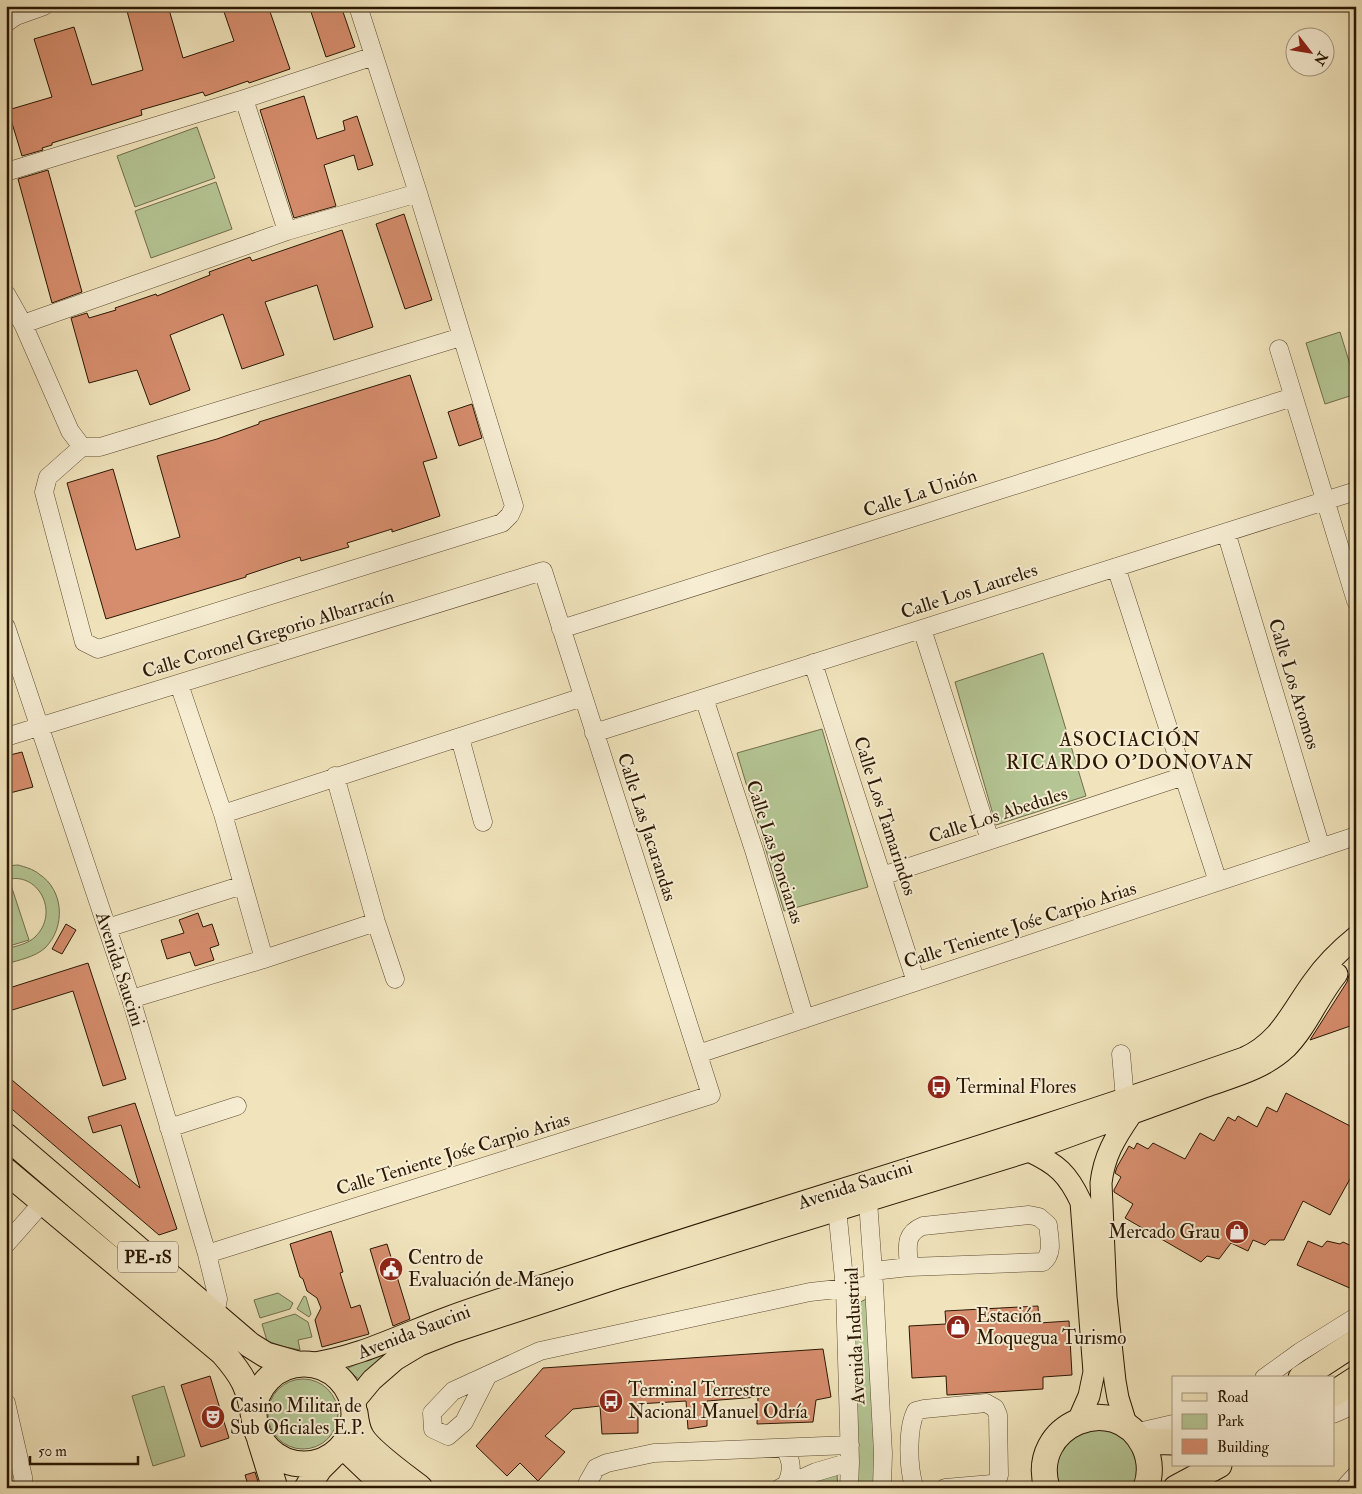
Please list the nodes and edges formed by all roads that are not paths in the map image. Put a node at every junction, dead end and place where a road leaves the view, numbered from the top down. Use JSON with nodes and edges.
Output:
{"nodes":[{"id":1,"x":44,"y":6,"type":"edge"},
{"id":2,"x":358,"y":6,"type":"edge"},
{"id":3,"x":6,"y":23,"type":"edge"},
{"id":4,"x":374,"y":56,"type":"junction"},
{"id":5,"x":244,"y":99,"type":"junction"},
{"id":6,"x":6,"y":172,"type":"edge"},
{"id":7,"x":418,"y":193,"type":"junction"},
{"id":8,"x":287,"y":231,"type":"junction"},
{"id":9,"x":6,"y":294,"type":"edge"},
{"id":10,"x":24,"y":324,"type":"junction"},
{"id":11,"x":461,"y":337,"type":"junction"},
{"id":12,"x":1278,"y":349,"type":"dead end"},
{"id":13,"x":1293,"y":397,"type":"junction"},
{"id":14,"x":82,"y":447,"type":"junction"},
{"id":15,"x":1356,"y":491,"type":"edge"},
{"id":16,"x":1324,"y":501,"type":"junction"},
{"id":17,"x":1226,"y":532,"type":"junction"},
{"id":18,"x":1116,"y":567,"type":"junction"},
{"id":19,"x":543,"y":571,"type":"joint"},
{"id":20,"x":1356,"y":601,"type":"edge"},
{"id":21,"x":6,"y":627,"type":"edge"},
{"id":22,"x":561,"y":629,"type":"junction"},
{"id":23,"x":922,"y":629,"type":"junction"},
{"id":24,"x":813,"y":663,"type":"junction"},
{"id":25,"x":179,"y":684,"type":"junction"},
{"id":26,"x":583,"y":697,"type":"junction"},
{"id":27,"x":704,"y":698,"type":"junction"},
{"id":28,"x":39,"y":727,"type":"junction"},
{"id":29,"x":594,"y":733,"type":"junction"},
{"id":30,"x":6,"y":737,"type":"edge"},
{"id":31,"x":460,"y":738,"type":"junction"},
{"id":32,"x":335,"y":776,"type":"junction"},
{"id":33,"x":1184,"y":776,"type":"junction"},
{"id":34,"x":222,"y":814,"type":"junction"},
{"id":35,"x":483,"y":822,"type":"dead end"},
{"id":36,"x":1356,"y":836,"type":"edge"},
{"id":37,"x":990,"y":840,"type":"junction"},
{"id":38,"x":1321,"y":848,"type":"junction"},
{"id":39,"x":882,"y":876,"type":"junction"},
{"id":40,"x":1218,"y":882,"type":"junction"},
{"id":41,"x":243,"y":885,"type":"junction"},
{"id":42,"x":376,"y":922,"type":"junction"},
{"id":43,"x":107,"y":928,"type":"junction"},
{"id":44,"x":1356,"y":937,"type":"edge"},
{"id":45,"x":1356,"y":955,"type":"edge"},
{"id":46,"x":264,"y":959,"type":"junction"},
{"id":47,"x":395,"y":980,"type":"dead end"},
{"id":48,"x":916,"y":982,"type":"junction"},
{"id":49,"x":131,"y":999,"type":"junction"},
{"id":50,"x":805,"y":1019,"type":"junction"},
{"id":51,"x":698,"y":1054,"type":"junction"},
{"id":52,"x":1121,"y":1054,"type":"dead end"},
{"id":53,"x":712,"y":1095,"type":"joint"},
{"id":54,"x":237,"y":1106,"type":"dead end"},
{"id":55,"x":1127,"y":1108,"type":"junction"},
{"id":56,"x":169,"y":1128,"type":"junction"},
{"id":57,"x":6,"y":1136,"type":"edge"},
{"id":58,"x":1029,"y":1151,"type":"junction"},
{"id":59,"x":6,"y":1172,"type":"edge"},
{"id":60,"x":866,"y":1192,"type":"junction"},
{"id":61,"x":836,"y":1200,"type":"junction"},
{"id":62,"x":43,"y":1202,"type":"junction"},
{"id":63,"x":6,"y":1244,"type":"edge"},
{"id":64,"x":207,"y":1254,"type":"junction"},
{"id":65,"x":842,"y":1259,"type":"junction"},
{"id":66,"x":909,"y":1267,"type":"junction"},
{"id":67,"x":614,"y":1271,"type":"junction"},
{"id":68,"x":873,"y":1271,"type":"junction"},
{"id":69,"x":845,"y":1289,"type":"junction"},
{"id":70,"x":215,"y":1315,"type":"junction"},
{"id":71,"x":1356,"y":1317,"type":"edge"},
{"id":72,"x":1356,"y":1342,"type":"edge"},
{"id":73,"x":303,"y":1364,"type":"junction"},
{"id":74,"x":488,"y":1375,"type":"dead end"},
{"id":75,"x":1267,"y":1376,"type":"edge"},
{"id":76,"x":1303,"y":1376,"type":"edge"},
{"id":77,"x":1356,"y":1380,"type":"edge"},
{"id":78,"x":1334,"y":1393,"type":"edge"},
{"id":79,"x":6,"y":1403,"type":"edge"},
{"id":80,"x":1356,"y":1404,"type":"edge"},
{"id":81,"x":354,"y":1408,"type":"junction"},
{"id":82,"x":1334,"y":1414,"type":"edge"},
{"id":83,"x":1078,"y":1421,"type":"junction"},
{"id":84,"x":1172,"y":1424,"type":"edge"},
{"id":85,"x":256,"y":1425,"type":"junction"},
{"id":86,"x":1134,"y":1434,"type":"junction"},
{"id":87,"x":1172,"y":1442,"type":"edge"},
{"id":88,"x":785,"y":1448,"type":"junction"},
{"id":89,"x":910,"y":1450,"type":"junction"},
{"id":90,"x":337,"y":1451,"type":"junction"},
{"id":91,"x":883,"y":1452,"type":"junction"},
{"id":92,"x":850,"y":1454,"type":"junction"},
{"id":93,"x":1217,"y":1466,"type":"edge"},
{"id":94,"x":1356,"y":1475,"type":"edge"},
{"id":95,"x":1042,"y":1482,"type":"edge"},
{"id":96,"x":783,"y":1486,"type":"edge"},
{"id":97,"x":24,"y":1488,"type":"edge"},
{"id":98,"x":275,"y":1488,"type":"edge"},
{"id":99,"x":307,"y":1488,"type":"edge"},
{"id":100,"x":387,"y":1488,"type":"edge"},
{"id":101,"x":420,"y":1488,"type":"edge"},
{"id":102,"x":590,"y":1488,"type":"edge"},
{"id":103,"x":849,"y":1488,"type":"edge"},
{"id":104,"x":882,"y":1488,"type":"edge"},
{"id":105,"x":916,"y":1488,"type":"edge"},
{"id":106,"x":945,"y":1488,"type":"edge"},
{"id":107,"x":1146,"y":1488,"type":"edge"},
{"id":108,"x":1176,"y":1488,"type":"edge"},
{"id":109,"x":1344,"y":1488,"type":"edge"}],
"edges":[{"from":1,"to":3,"type":"street"},
{"from":2,"to":4,"type":"street"},
{"from":4,"to":5,"type":"street"},
{"from":4,"to":7,"type":"street"},
{"from":5,"to":6,"type":"street"},
{"from":5,"to":8,"type":"street"},
{"from":7,"to":8,"type":"street"},
{"from":7,"to":11,"type":"street"},
{"from":8,"to":10,"type":"street"},
{"from":9,"to":10,"type":"street"},
{"from":10,"to":14,"type":"street"},
{"from":11,"to":14,"type":"street"},
{"from":11,"to":14,"type":"street"},
{"from":12,"to":13,"type":"street"},
{"from":13,"to":16,"type":"street"},
{"from":13,"to":22,"type":"street","name":"Calle La Unión"},
{"from":15,"to":16,"type":"street","name":"Calle Los Laureles"},
{"from":16,"to":17,"type":"street","name":"Calle Los Laureles"},
{"from":16,"to":20,"type":"street"},
{"from":17,"to":18,"type":"street","name":"Calle Los Laureles"},
{"from":17,"to":38,"type":"street","name":"Calle Los Aromos"},
{"from":18,"to":23,"type":"street","name":"Calle Los Laureles"},
{"from":18,"to":33,"type":"street"},
{"from":19,"to":22,"type":"street","name":"Calle Las Jacarandas"},
{"from":19,"to":25,"type":"street","name":"Calle Coronel Gregorio Albarracín"},
{"from":21,"to":28,"type":"street","name":"Avenida Saucini"},
{"from":22,"to":26,"type":"street","name":"Calle Las Jacarandas"},
{"from":23,"to":24,"type":"street","name":"Calle Los Laureles"},
{"from":23,"to":37,"type":"street"},
{"from":24,"to":27,"type":"street","name":"Calle Los Laureles"},
{"from":24,"to":39,"type":"street","name":"Calle Los Tamarindos"},
{"from":25,"to":28,"type":"street","name":"Calle Coronel Gregorio Albarracín"},
{"from":25,"to":34,"type":"street"},
{"from":26,"to":29,"type":"street","name":"Calle Las Jacarandas"},
{"from":26,"to":31,"type":"street"},
{"from":27,"to":29,"type":"street","name":"Calle Los Laureles"},
{"from":27,"to":50,"type":"street","name":"Calle Las Poncianas"},
{"from":28,"to":30,"type":"street","name":"Calle Coronel Gregorio Albarracín"},
{"from":28,"to":43,"type":"street","name":"Avenida Saucini"},
{"from":29,"to":51,"type":"street","name":"Calle Las Jacarandas"},
{"from":31,"to":32,"type":"street"},
{"from":31,"to":35,"type":"street"},
{"from":32,"to":34,"type":"street"},
{"from":32,"to":42,"type":"street"},
{"from":33,"to":37,"type":"street","name":"Calle Los Abedules"},
{"from":33,"to":40,"type":"street"},
{"from":34,"to":41,"type":"street"},
{"from":36,"to":38,"type":"street","name":"Calle Teniente Jośe Carpio Arias"},
{"from":37,"to":39,"type":"street","name":"Calle Los Abedules"},
{"from":38,"to":40,"type":"street","name":"Calle Teniente Jośe Carpio Arias"},
{"from":39,"to":48,"type":"street","name":"Calle Los Tamarindos"},
{"from":40,"to":48,"type":"street","name":"Calle Teniente Jośe Carpio Arias"},
{"from":41,"to":43,"type":"street"},
{"from":41,"to":46,"type":"street"},
{"from":42,"to":46,"type":"street"},
{"from":42,"to":47,"type":"street"},
{"from":43,"to":49,"type":"street","name":"Avenida Saucini"},
{"from":44,"to":55,"type":"main road","name":"Avenida Saucini","number":"PE-1S"},
{"from":45,"to":55,"type":"main road","name":"Avenida Saucini","number":"PE-1S"},
{"from":46,"to":49,"type":"street"},
{"from":48,"to":50,"type":"street","name":"Calle Teniente Jośe Carpio Arias"},
{"from":49,"to":56,"type":"street","name":"Avenida Saucini"},
{"from":50,"to":51,"type":"street","name":"Calle Teniente Jośe Carpio Arias"},
{"from":51,"to":53,"type":"street","name":"Calle Las Jacarandas"},
{"from":52,"to":55,"type":"street"},
{"from":53,"to":64,"type":"street","name":"Calle Teniente Jośe Carpio Arias"},
{"from":54,"to":56,"type":"street"},
{"from":55,"to":58,"type":"main road","name":"Avenida Saucini","number":"PE-1S"},
{"from":55,"to":60,"type":"main road","name":"Avenida Saucini","number":"PE-1S"},
{"from":55,"to":86,"type":"main road"},
{"from":56,"to":64,"type":"street","name":"Avenida Saucini"},
{"from":57,"to":70,"type":"highway","number":"PE-1S"},
{"from":58,"to":60,"type":"main road","name":"Avenida Saucini","number":"PE-1S"},
{"from":58,"to":83,"type":"main road"},
{"from":59,"to":62,"type":"highway","number":"PE-1S"},
{"from":60,"to":61,"type":"main road","name":"Avenida Saucini","number":"PE-1S"},
{"from":60,"to":68,"type":"street","name":"Avenida Industrial"},
{"from":61,"to":65,"type":"street","name":"Avenida Industrial"},
{"from":61,"to":67,"type":"main road","name":"Avenida Saucini","number":"PE-1S"},
{"from":62,"to":63,"type":"street"},
{"from":62,"to":85,"type":"highway","number":"PE-1S"},
{"from":64,"to":70,"type":"street","name":"Avenida Saucini"},
{"from":65,"to":68,"type":"street"},
{"from":65,"to":69,"type":"street","name":"Avenida Industrial"},
{"from":66,"to":66,"type":"street"},
{"from":66,"to":68,"type":"street"},
{"from":67,"to":73,"type":"main road","name":"Avenida Saucini","number":"PE-1S"},
{"from":67,"to":81,"type":"main road","name":"Avenida Saucini","number":"PE-1S"},
{"from":68,"to":69,"type":"street"},
{"from":68,"to":91,"type":"street","name":"Avenida Industrial"},
{"from":69,"to":74,"type":"street"},
{"from":69,"to":92,"type":"street","name":"Avenida Industrial"},
{"from":70,"to":73,"type":"highway","number":"PE-1S"},
{"from":71,"to":75,"type":"street"},
{"from":72,"to":76,"type":"highway"},
{"from":73,"to":81,"type":"highway","number":"PE-1S"},
{"from":73,"to":85,"type":"highway","number":"PE-1S"},
{"from":77,"to":78,"type":"highway"},
{"from":79,"to":97,"type":"street"},
{"from":80,"to":82,"type":"street"},
{"from":81,"to":90,"type":"highway","number":"PE-1S"},
{"from":81,"to":101,"type":"highway"},
{"from":83,"to":86,"type":"highway"},
{"from":83,"to":95,"type":"highway"},
{"from":84,"to":86,"type":"street"},
{"from":85,"to":90,"type":"highway","number":"PE-1S"},
{"from":85,"to":98,"type":"highway"},
{"from":86,"to":87,"type":"highway"},
{"from":86,"to":107,"type":"highway"},
{"from":88,"to":92,"type":"street"},
{"from":88,"to":96,"type":"street"},
{"from":88,"to":102,"type":"street"},
{"from":89,"to":91,"type":"street"},
{"from":89,"to":105,"type":"street"},
{"from":89,"to":106,"type":"street"},
{"from":90,"to":99,"type":"highway"},
{"from":90,"to":100,"type":"highway"},
{"from":91,"to":104,"type":"street","name":"Avenida Industrial"},
{"from":92,"to":96,"type":"street"},
{"from":92,"to":103,"type":"street","name":"Avenida Industrial"},
{"from":93,"to":108,"type":"highway"},
{"from":94,"to":109,"type":"street"}]}
